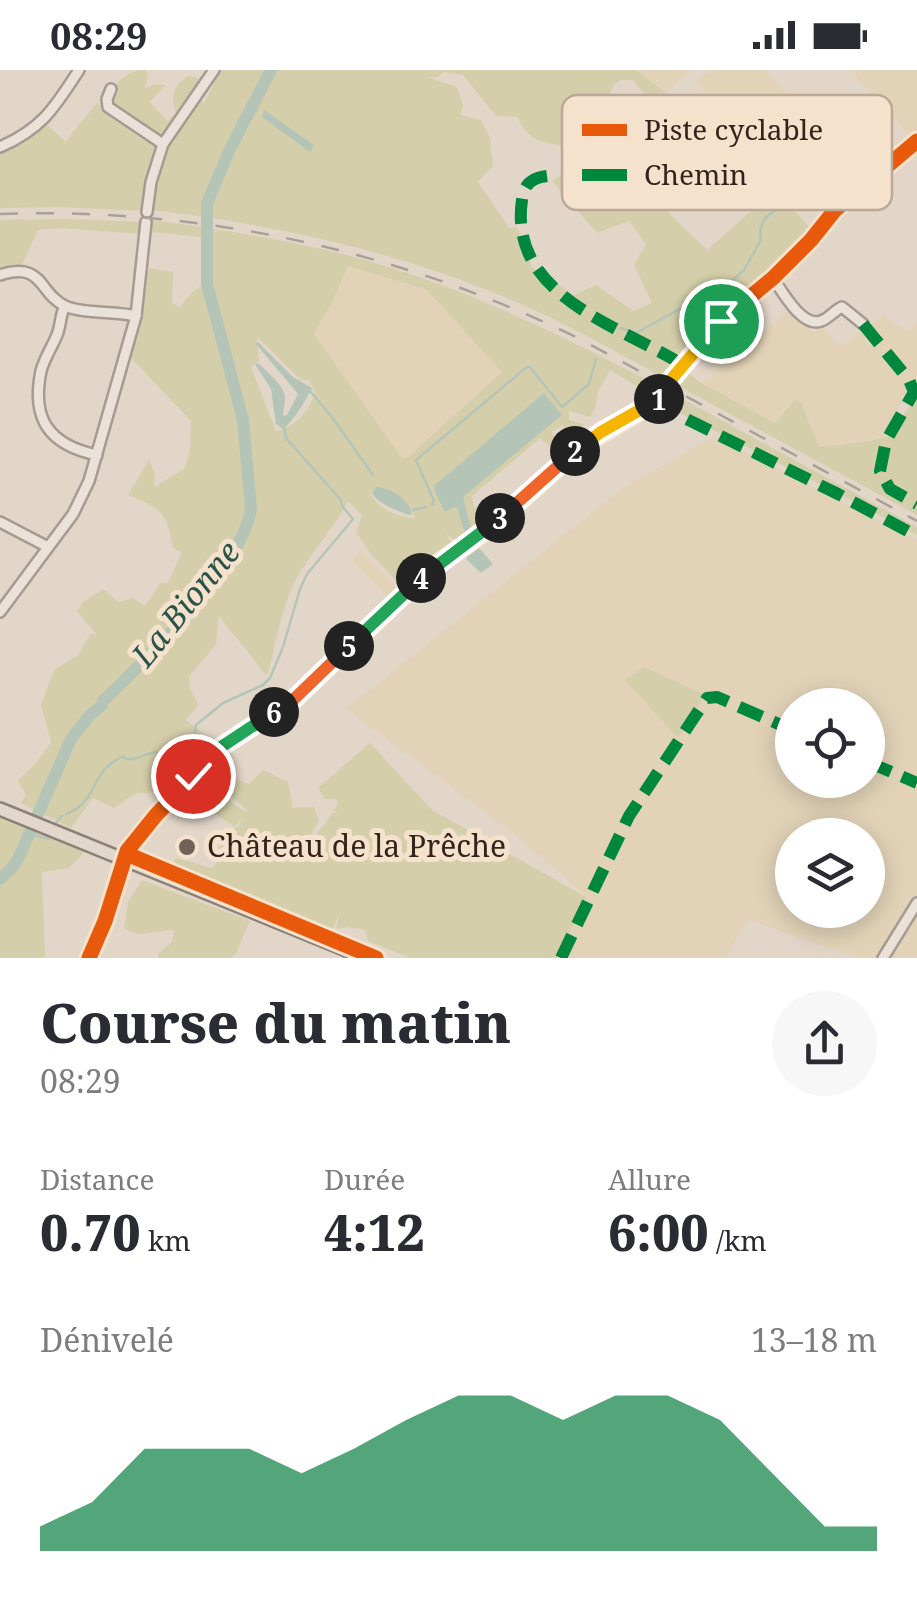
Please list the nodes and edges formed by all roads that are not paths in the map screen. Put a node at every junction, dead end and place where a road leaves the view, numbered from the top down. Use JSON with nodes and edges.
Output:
{"nodes":[{"id":1,"x":79,"y":70,"type":"edge"},
{"id":2,"x":214,"y":70,"type":"edge"},
{"id":3,"x":111,"y":89,"type":"dead end"},
{"id":4,"x":917,"y":141,"type":"edge"},
{"id":5,"x":163,"y":144,"type":"junction"},
{"id":6,"x":0,"y":146,"type":"edge"},
{"id":7,"x":892,"y":162,"type":"edge"},
{"id":8,"x":835,"y":210,"type":"edge"},
{"id":9,"x":0,"y":274,"type":"edge"},
{"id":10,"x":773,"y":278,"type":"junction"},
{"id":11,"x":65,"y":306,"type":"junction"},
{"id":12,"x":136,"y":316,"type":"junction"},
{"id":13,"x":863,"y":324,"type":"dead end"},
{"id":14,"x":97,"y":455,"type":"junction"},
{"id":15,"x":0,"y":522,"type":"edge"},
{"id":16,"x":48,"y":547,"type":"junction"},
{"id":17,"x":0,"y":612,"type":"edge"},
{"id":18,"x":0,"y":809,"type":"edge"},
{"id":19,"x":124,"y":860,"type":"junction"},
{"id":20,"x":917,"y":903,"type":"edge"},
{"id":21,"x":90,"y":958,"type":"edge"},
{"id":22,"x":366,"y":958,"type":"edge"},
{"id":23,"x":883,"y":958,"type":"edge"}],
"edges":[{"from":1,"to":6,"type":"street"},
{"from":2,"to":5,"type":"street"},
{"from":3,"to":5,"type":"street"},
{"from":4,"to":7,"type":"street"},
{"from":5,"to":12,"type":"street"},
{"from":8,"to":10,"type":"street"},
{"from":9,"to":11,"type":"street"},
{"from":10,"to":13,"type":"street"},
{"from":10,"to":19,"type":"street"},
{"from":11,"to":12,"type":"street"},
{"from":11,"to":14,"type":"street"},
{"from":12,"to":14,"type":"street"},
{"from":14,"to":16,"type":"street"},
{"from":15,"to":16,"type":"street"},
{"from":16,"to":17,"type":"street"},
{"from":18,"to":19,"type":"main road"},
{"from":19,"to":21,"type":"street"},
{"from":19,"to":22,"type":"main road"},
{"from":20,"to":23,"type":"street"}]}
